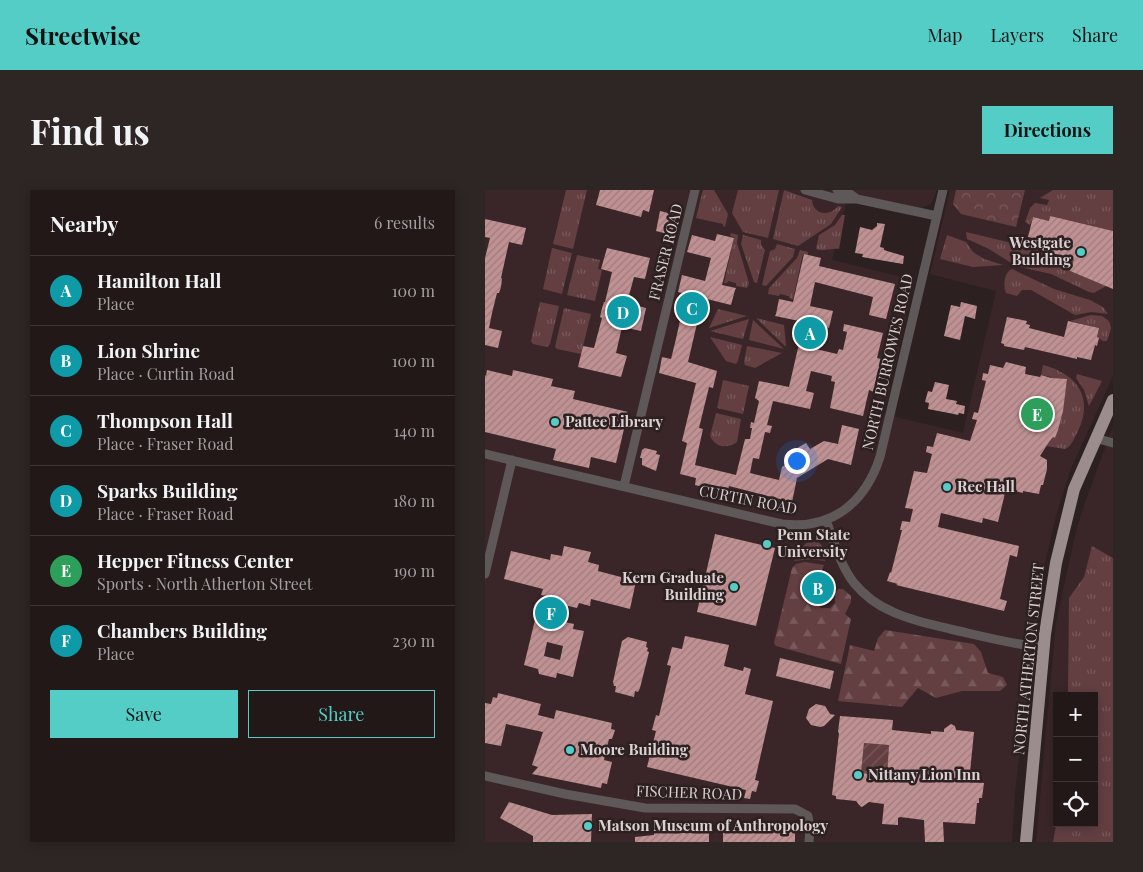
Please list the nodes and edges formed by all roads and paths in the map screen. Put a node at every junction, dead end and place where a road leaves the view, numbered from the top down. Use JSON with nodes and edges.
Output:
{"nodes":[{"id":1,"x":695,"y":190,"type":"edge"},
{"id":2,"x":805,"y":190,"type":"edge"},
{"id":3,"x":837,"y":190,"type":"edge"},
{"id":4,"x":943,"y":190,"type":"edge"},
{"id":5,"x":857,"y":199,"type":"junction"},
{"id":6,"x":937,"y":216,"type":"junction"},
{"id":7,"x":1113,"y":400,"type":"edge"},
{"id":8,"x":1095,"y":438,"type":"junction"},
{"id":9,"x":1113,"y":443,"type":"edge"},
{"id":10,"x":485,"y":454,"type":"edge"},
{"id":11,"x":512,"y":460,"type":"junction"},
{"id":12,"x":624,"y":486,"type":"junction"},
{"id":13,"x":826,"y":520,"type":"junction"},
{"id":14,"x":485,"y":574,"type":"edge"},
{"id":15,"x":1044,"y":648,"type":"junction"},
{"id":16,"x":485,"y":776,"type":"edge"},
{"id":17,"x":809,"y":842,"type":"edge"},
{"id":18,"x":1026,"y":842,"type":"edge"}],
"edges":[{"from":1,"to":12,"type":"street","name":"FRASER ROAD"},
{"from":2,"to":5,"type":"street"},
{"from":3,"to":5,"type":"street"},
{"from":4,"to":6,"type":"street","name":"NORTH BURROWES ROAD"},
{"from":5,"to":6,"type":"street"},
{"from":6,"to":13,"type":"street","name":"NORTH BURROWES ROAD"},
{"from":7,"to":8,"type":"main road","name":"NORTH ATHERTON STREET"},
{"from":8,"to":9,"type":"street"},
{"from":8,"to":15,"type":"main road","name":"NORTH ATHERTON STREET"},
{"from":10,"to":11,"type":"street","name":"CURTIN ROAD"},
{"from":11,"to":12,"type":"street","name":"CURTIN ROAD"},
{"from":11,"to":14,"type":"street"},
{"from":12,"to":13,"type":"street","name":"CURTIN ROAD"},
{"from":13,"to":15,"type":"street"},
{"from":15,"to":18,"type":"main road","name":"NORTH ATHERTON STREET"},
{"from":16,"to":17,"type":"street","name":"FISCHER ROAD"}]}
